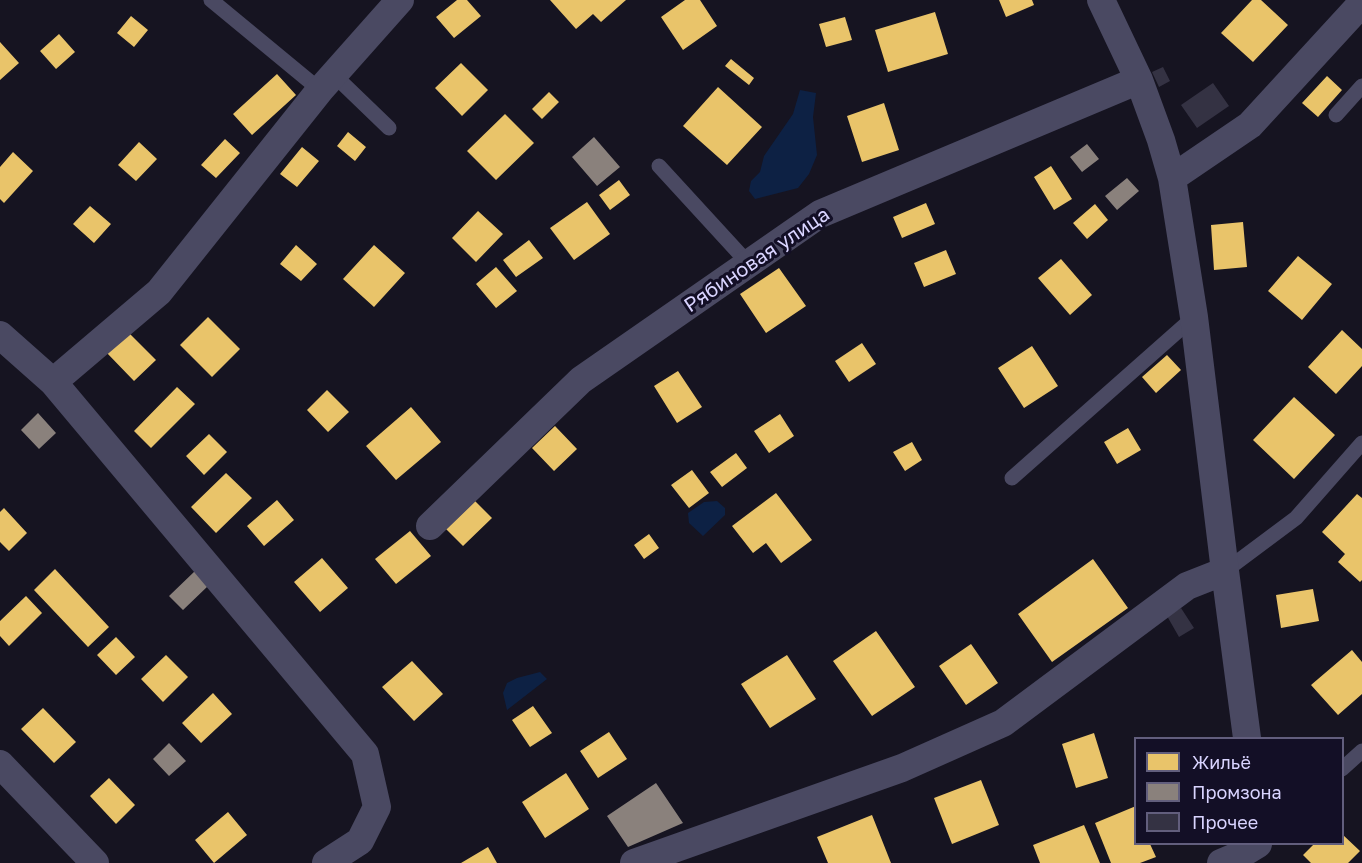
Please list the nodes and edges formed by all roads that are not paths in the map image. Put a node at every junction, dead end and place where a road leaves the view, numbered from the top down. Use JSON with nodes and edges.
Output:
{"nodes":[{"id":1,"x":211,"y":0,"type":"edge"},
{"id":2,"x":400,"y":0,"type":"edge"},
{"id":3,"x":1101,"y":0,"type":"edge"},
{"id":4,"x":1362,"y":3,"type":"edge"},
{"id":5,"x":1139,"y":80,"type":"junction"},
{"id":6,"x":327,"y":82,"type":"junction"},
{"id":7,"x":1362,"y":86,"type":"edge"},
{"id":8,"x":1336,"y":115,"type":"dead end"},
{"id":9,"x":389,"y":128,"type":"dead end"},
{"id":10,"x":659,"y":166,"type":"dead end"},
{"id":11,"x":1172,"y":178,"type":"junction"},
{"id":12,"x":748,"y":263,"type":"junction"},
{"id":13,"x":1194,"y":317,"type":"junction"},
{"id":14,"x":0,"y":335,"type":"edge"},
{"id":15,"x":52,"y":382,"type":"junction"},
{"id":16,"x":1362,"y":443,"type":"edge"},
{"id":17,"x":1012,"y":478,"type":"dead end"},
{"id":18,"x":430,"y":526,"type":"dead end"},
{"id":19,"x":1224,"y":571,"type":"junction"},
{"id":20,"x":1247,"y":737,"type":"edge"},
{"id":21,"x":1362,"y":751,"type":"edge"},
{"id":22,"x":0,"y":764,"type":"edge"},
{"id":23,"x":1344,"y":767,"type":"edge"},
{"id":24,"x":1257,"y":845,"type":"edge"},
{"id":25,"x":1261,"y":845,"type":"edge"},
{"id":26,"x":95,"y":863,"type":"edge"},
{"id":27,"x":326,"y":863,"type":"edge"},
{"id":28,"x":634,"y":863,"type":"edge"},
{"id":29,"x":1221,"y":863,"type":"edge"},
{"id":30,"x":1270,"y":863,"type":"edge"}],
"edges":[{"from":1,"to":6,"type":"lane"},
{"from":2,"to":6,"type":"street"},
{"from":3,"to":5,"type":"street"},
{"from":4,"to":11,"type":"street"},
{"from":5,"to":11,"type":"street"},
{"from":5,"to":12,"type":"street","name":"Рябиновая улица"},
{"from":6,"to":9,"type":"lane"},
{"from":6,"to":15,"type":"street"},
{"from":7,"to":8,"type":"lane"},
{"from":10,"to":12,"type":"lane"},
{"from":11,"to":13,"type":"street"},
{"from":12,"to":18,"type":"street","name":"Рябиновая улица"},
{"from":13,"to":17,"type":"lane"},
{"from":13,"to":19,"type":"street"},
{"from":14,"to":15,"type":"street"},
{"from":15,"to":27,"type":"street"},
{"from":16,"to":19,"type":"lane"},
{"from":19,"to":20,"type":"street"},
{"from":19,"to":28,"type":"street"},
{"from":21,"to":23,"type":"lane"},
{"from":22,"to":26,"type":"street"},
{"from":24,"to":29,"type":"street"},
{"from":25,"to":30,"type":"street"}]}
